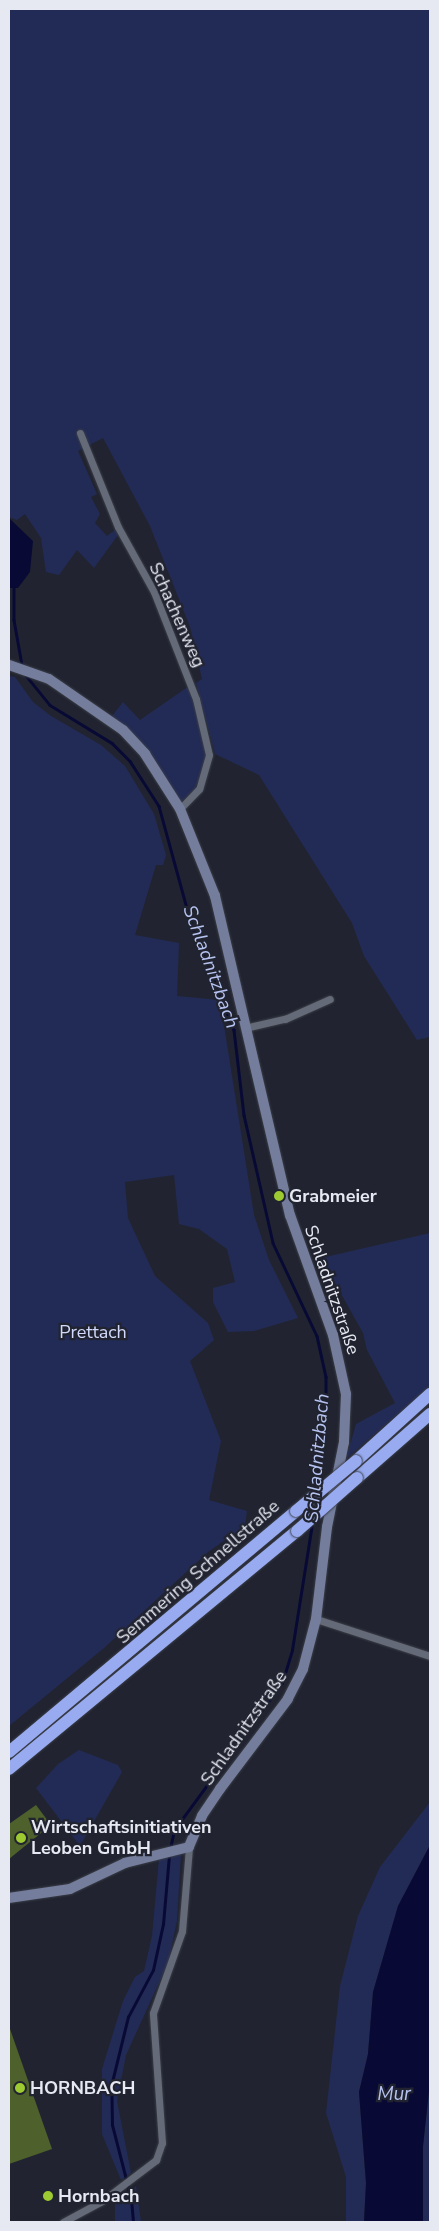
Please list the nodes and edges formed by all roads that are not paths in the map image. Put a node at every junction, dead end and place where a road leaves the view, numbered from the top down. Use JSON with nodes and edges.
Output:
{"nodes":[{"id":1,"x":80,"y":433,"type":"dead end"},
{"id":2,"x":10,"y":666,"type":"edge"},
{"id":3,"x":180,"y":809,"type":"junction"},
{"id":4,"x":330,"y":999,"type":"dead end"},
{"id":5,"x":249,"y":1027,"type":"junction"},
{"id":6,"x":430,"y":1394,"type":"edge"},
{"id":7,"x":430,"y":1414,"type":"edge"},
{"id":8,"x":316,"y":1619,"type":"junction"},
{"id":9,"x":430,"y":1656,"type":"edge"},
{"id":10,"x":9,"y":1752,"type":"edge"},
{"id":11,"x":9,"y":1769,"type":"edge"},
{"id":12,"x":185,"y":1847,"type":"junction"},
{"id":13,"x":9,"y":1898,"type":"edge"},
{"id":14,"x":63,"y":2222,"type":"edge"}],
"edges":[{"from":1,"to":3,"type":"street","name":"Schachenweg"},
{"from":2,"to":3,"type":"street","name":"Schladnitzstraße"},
{"from":3,"to":5,"type":"street","name":"Schladnitzstraße"},
{"from":4,"to":5,"type":"street"},
{"from":5,"to":8,"type":"street","name":"Schladnitzstraße"},
{"from":6,"to":10,"type":"highway","name":"Semmering Schnellstraße","bridge":true},
{"from":7,"to":11,"type":"highway","name":"Semmering Schnellstraße","bridge":true},
{"from":8,"to":9,"type":"street"},
{"from":8,"to":12,"type":"street","name":"Schladnitzstraße"},
{"from":12,"to":13,"type":"street"},
{"from":12,"to":14,"type":"street","name":"Schladnitzstraße"}]}
